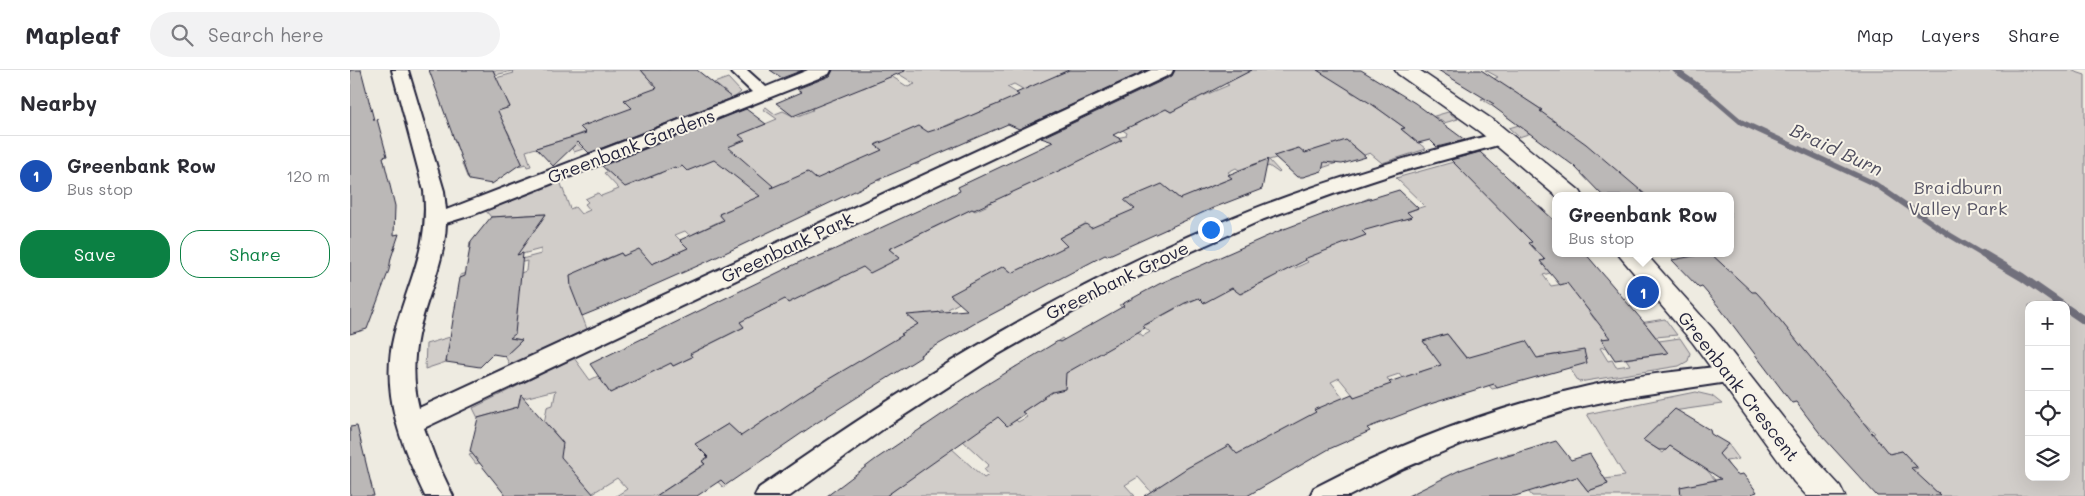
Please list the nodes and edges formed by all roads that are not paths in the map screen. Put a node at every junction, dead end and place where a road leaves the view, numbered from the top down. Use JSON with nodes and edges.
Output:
{"nodes":[{"id":1,"x":400,"y":70,"type":"edge"},
{"id":2,"x":737,"y":70,"type":"edge"},
{"id":3,"x":823,"y":70,"type":"edge"},
{"id":4,"x":1165,"y":70,"type":"edge"},
{"id":5,"x":1405,"y":70,"type":"edge"},
{"id":6,"x":764,"y":94,"type":"junction"},
{"id":7,"x":1502,"y":138,"type":"junction"},
{"id":8,"x":1566,"y":192,"type":"edge"},
{"id":9,"x":437,"y":220,"type":"junction"},
{"id":10,"x":1634,"y":257,"type":"edge"},
{"id":11,"x":1732,"y":374,"type":"junction"},
{"id":12,"x":409,"y":424,"type":"junction"},
{"id":13,"x":439,"y":496,"type":"edge"},
{"id":14,"x":768,"y":496,"type":"edge"},
{"id":15,"x":1324,"y":496,"type":"edge"},
{"id":16,"x":1828,"y":496,"type":"edge"}],
"edges":[{"from":1,"to":9,"type":"street"},
{"from":2,"to":6,"type":"street"},
{"from":3,"to":6,"type":"street","name":"Greenbank Gardens"},
{"from":4,"to":12,"type":"street","name":"Greenbank Park"},
{"from":5,"to":7,"type":"street"},
{"from":6,"to":9,"type":"street","name":"Greenbank Gardens"},
{"from":7,"to":8,"type":"street"},
{"from":7,"to":14,"type":"street","name":"Greenbank Grove"},
{"from":9,"to":12,"type":"street"},
{"from":10,"to":11,"type":"street","name":"Greenbank Crescent"},
{"from":11,"to":15,"type":"street"},
{"from":11,"to":16,"type":"street","name":"Greenbank Crescent"},
{"from":12,"to":13,"type":"street"}]}
